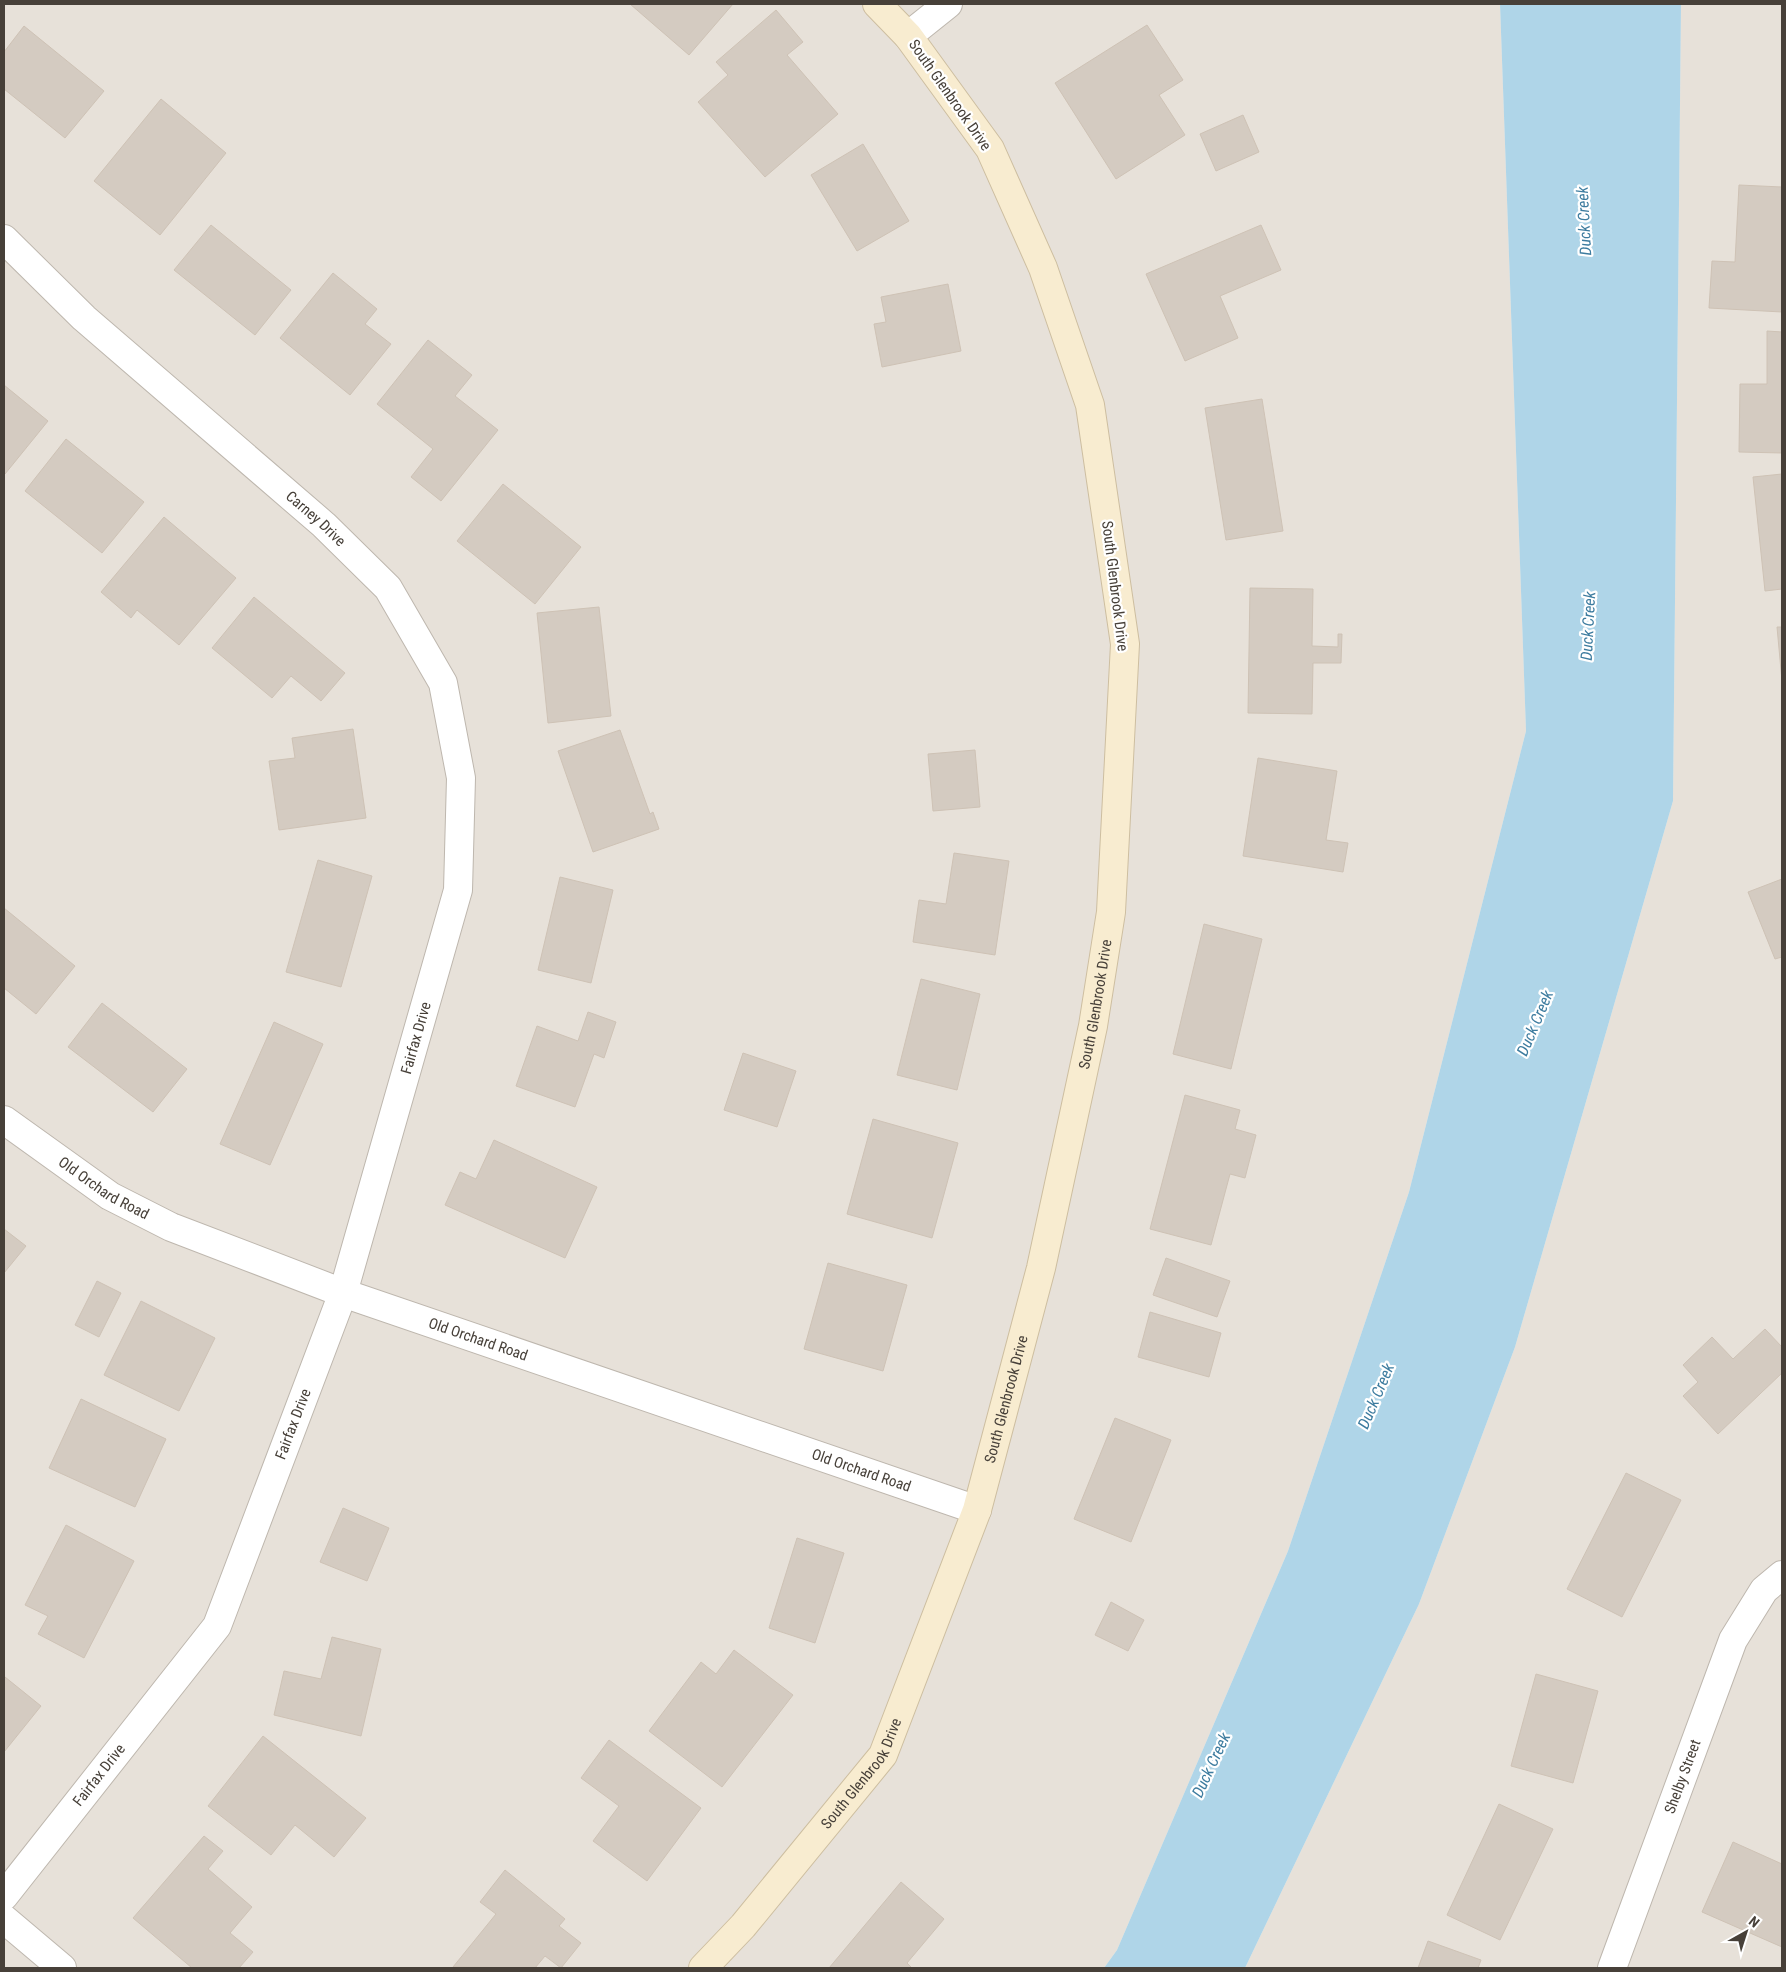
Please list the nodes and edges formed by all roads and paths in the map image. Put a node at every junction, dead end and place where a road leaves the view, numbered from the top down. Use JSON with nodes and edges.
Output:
{"nodes":[{"id":1,"x":877,"y":4,"type":"edge"},
{"id":2,"x":948,"y":4,"type":"edge"},
{"id":3,"x":908,"y":36,"type":"junction"},
{"id":4,"x":4,"y":239,"type":"edge"},
{"id":5,"x":458,"y":890,"type":"joint"},
{"id":6,"x":4,"y":1120,"type":"edge"},
{"id":7,"x":343,"y":1293,"type":"junction"},
{"id":8,"x":978,"y":1510,"type":"junction"},
{"id":9,"x":1773,"y":1582,"type":"edge"},
{"id":10,"x":4,"y":1896,"type":"edge"},
{"id":11,"x":4,"y":1919,"type":"edge"},
{"id":12,"x":62,"y":1968,"type":"edge"},
{"id":13,"x":703,"y":1968,"type":"edge"},
{"id":14,"x":1612,"y":1968,"type":"edge"}],
"edges":[{"from":1,"to":3,"type":"street","name":"South Glenbrook Drive"},
{"from":2,"to":3,"type":"street"},
{"from":3,"to":8,"type":"street","name":"South Glenbrook Drive"},
{"from":4,"to":5,"type":"street","name":"Carney Drive"},
{"from":5,"to":7,"type":"street","name":"Fairfax Drive"},
{"from":6,"to":7,"type":"street","name":"Old Orchard Road"},
{"from":7,"to":8,"type":"street","name":"Old Orchard Road"},
{"from":7,"to":10,"type":"street","name":"Fairfax Drive"},
{"from":8,"to":13,"type":"street","name":"South Glenbrook Drive"},
{"from":9,"to":14,"type":"street","name":"Shelby Street"},
{"from":11,"to":12,"type":"street"}]}
